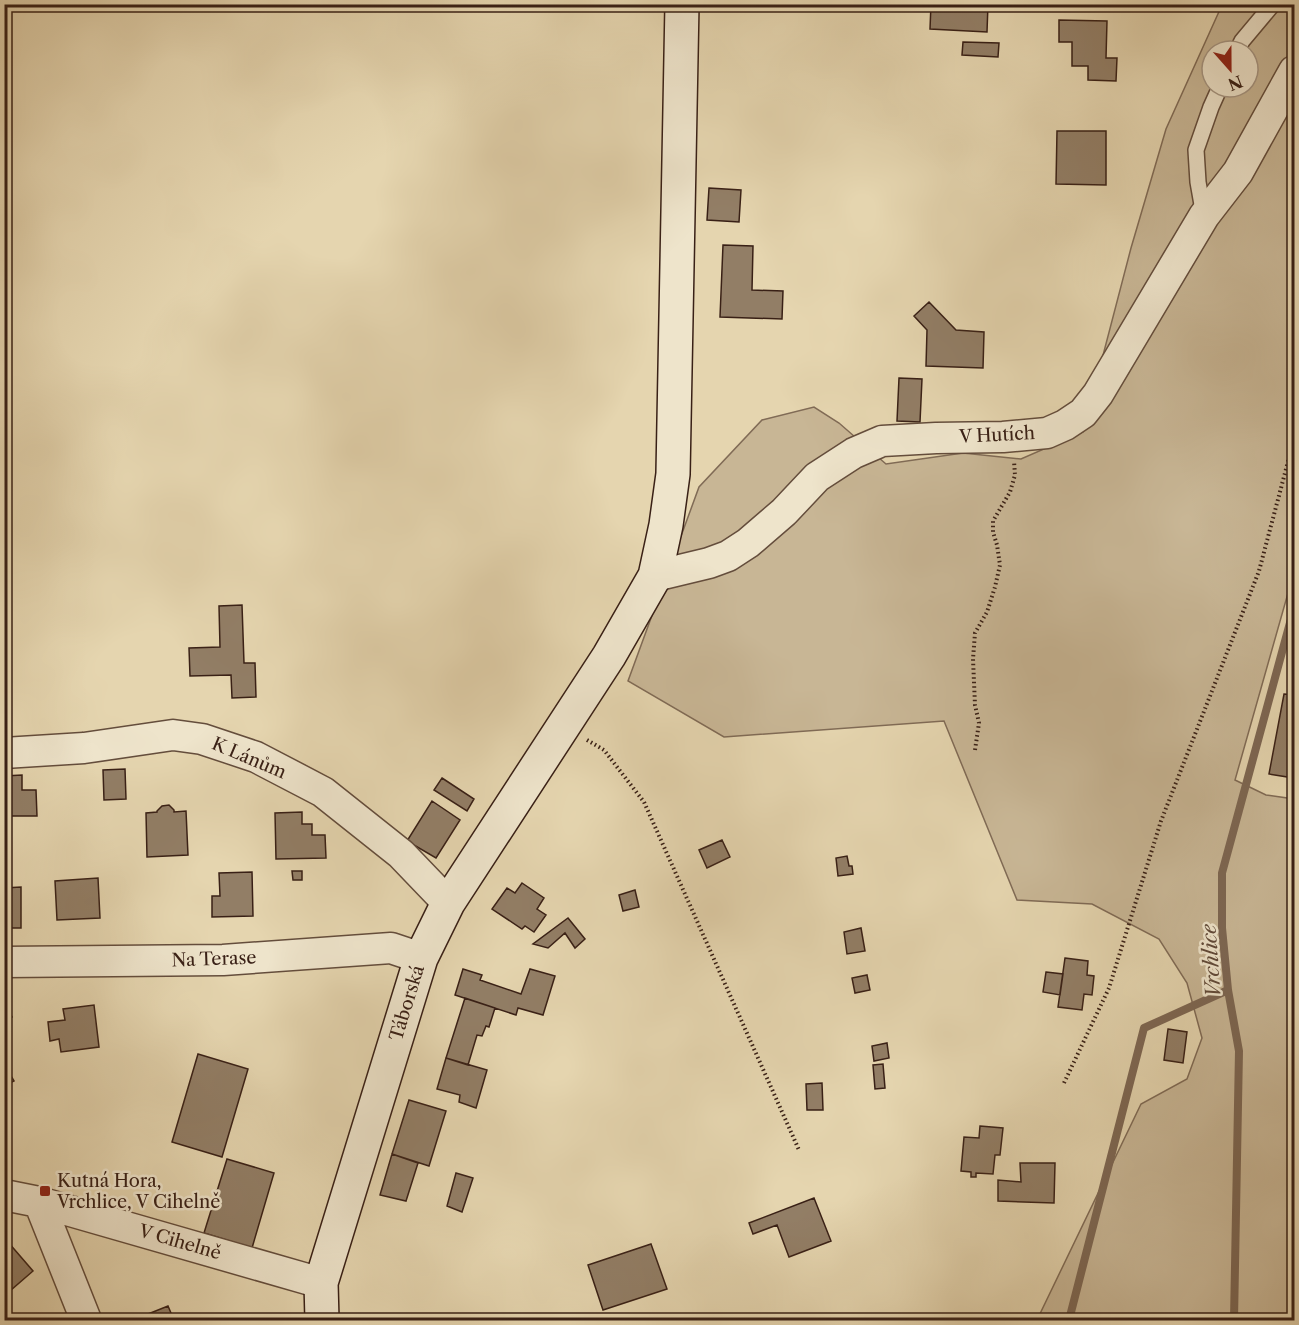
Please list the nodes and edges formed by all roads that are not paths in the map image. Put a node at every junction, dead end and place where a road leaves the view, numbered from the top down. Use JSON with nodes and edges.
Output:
{"nodes":[{"id":1,"x":682,"y":4,"type":"edge"},
{"id":2,"x":1273,"y":4,"type":"edge"},
{"id":3,"x":1244,"y":39,"type":"edge"},
{"id":4,"x":1294,"y":71,"type":"edge"},
{"id":5,"x":1215,"y":99,"type":"edge"},
{"id":6,"x":1204,"y":216,"type":"junction"},
{"id":7,"x":655,"y":576,"type":"junction"},
{"id":8,"x":4,"y":753,"type":"edge"},
{"id":9,"x":448,"y":903,"type":"junction"},
{"id":10,"x":421,"y":958,"type":"junction"},
{"id":11,"x":4,"y":962,"type":"edge"},
{"id":12,"x":4,"y":1195,"type":"edge"},
{"id":13,"x":39,"y":1202,"type":"junction"},
{"id":14,"x":321,"y":1283,"type":"junction"},
{"id":15,"x":86,"y":1320,"type":"edge"},
{"id":16,"x":322,"y":1320,"type":"edge"}],
"edges":[{"from":1,"to":7,"type":"street","name":"Táborská"},
{"from":2,"to":3,"type":"lane"},
{"from":4,"to":6,"type":"street","name":"V Hutích"},
{"from":5,"to":6,"type":"lane"},
{"from":6,"to":7,"type":"street","name":"V Hutích"},
{"from":7,"to":9,"type":"street","name":"Táborská"},
{"from":8,"to":9,"type":"street","name":"K Lánům"},
{"from":9,"to":10,"type":"street","name":"Táborská"},
{"from":10,"to":11,"type":"street","name":"Na Terase"},
{"from":10,"to":14,"type":"street","name":"Táborská"},
{"from":12,"to":13,"type":"street","name":"V Cihelně"},
{"from":13,"to":14,"type":"street","name":"V Cihelně"},
{"from":13,"to":15,"type":"street"},
{"from":14,"to":16,"type":"street","name":"Táborská"}]}
